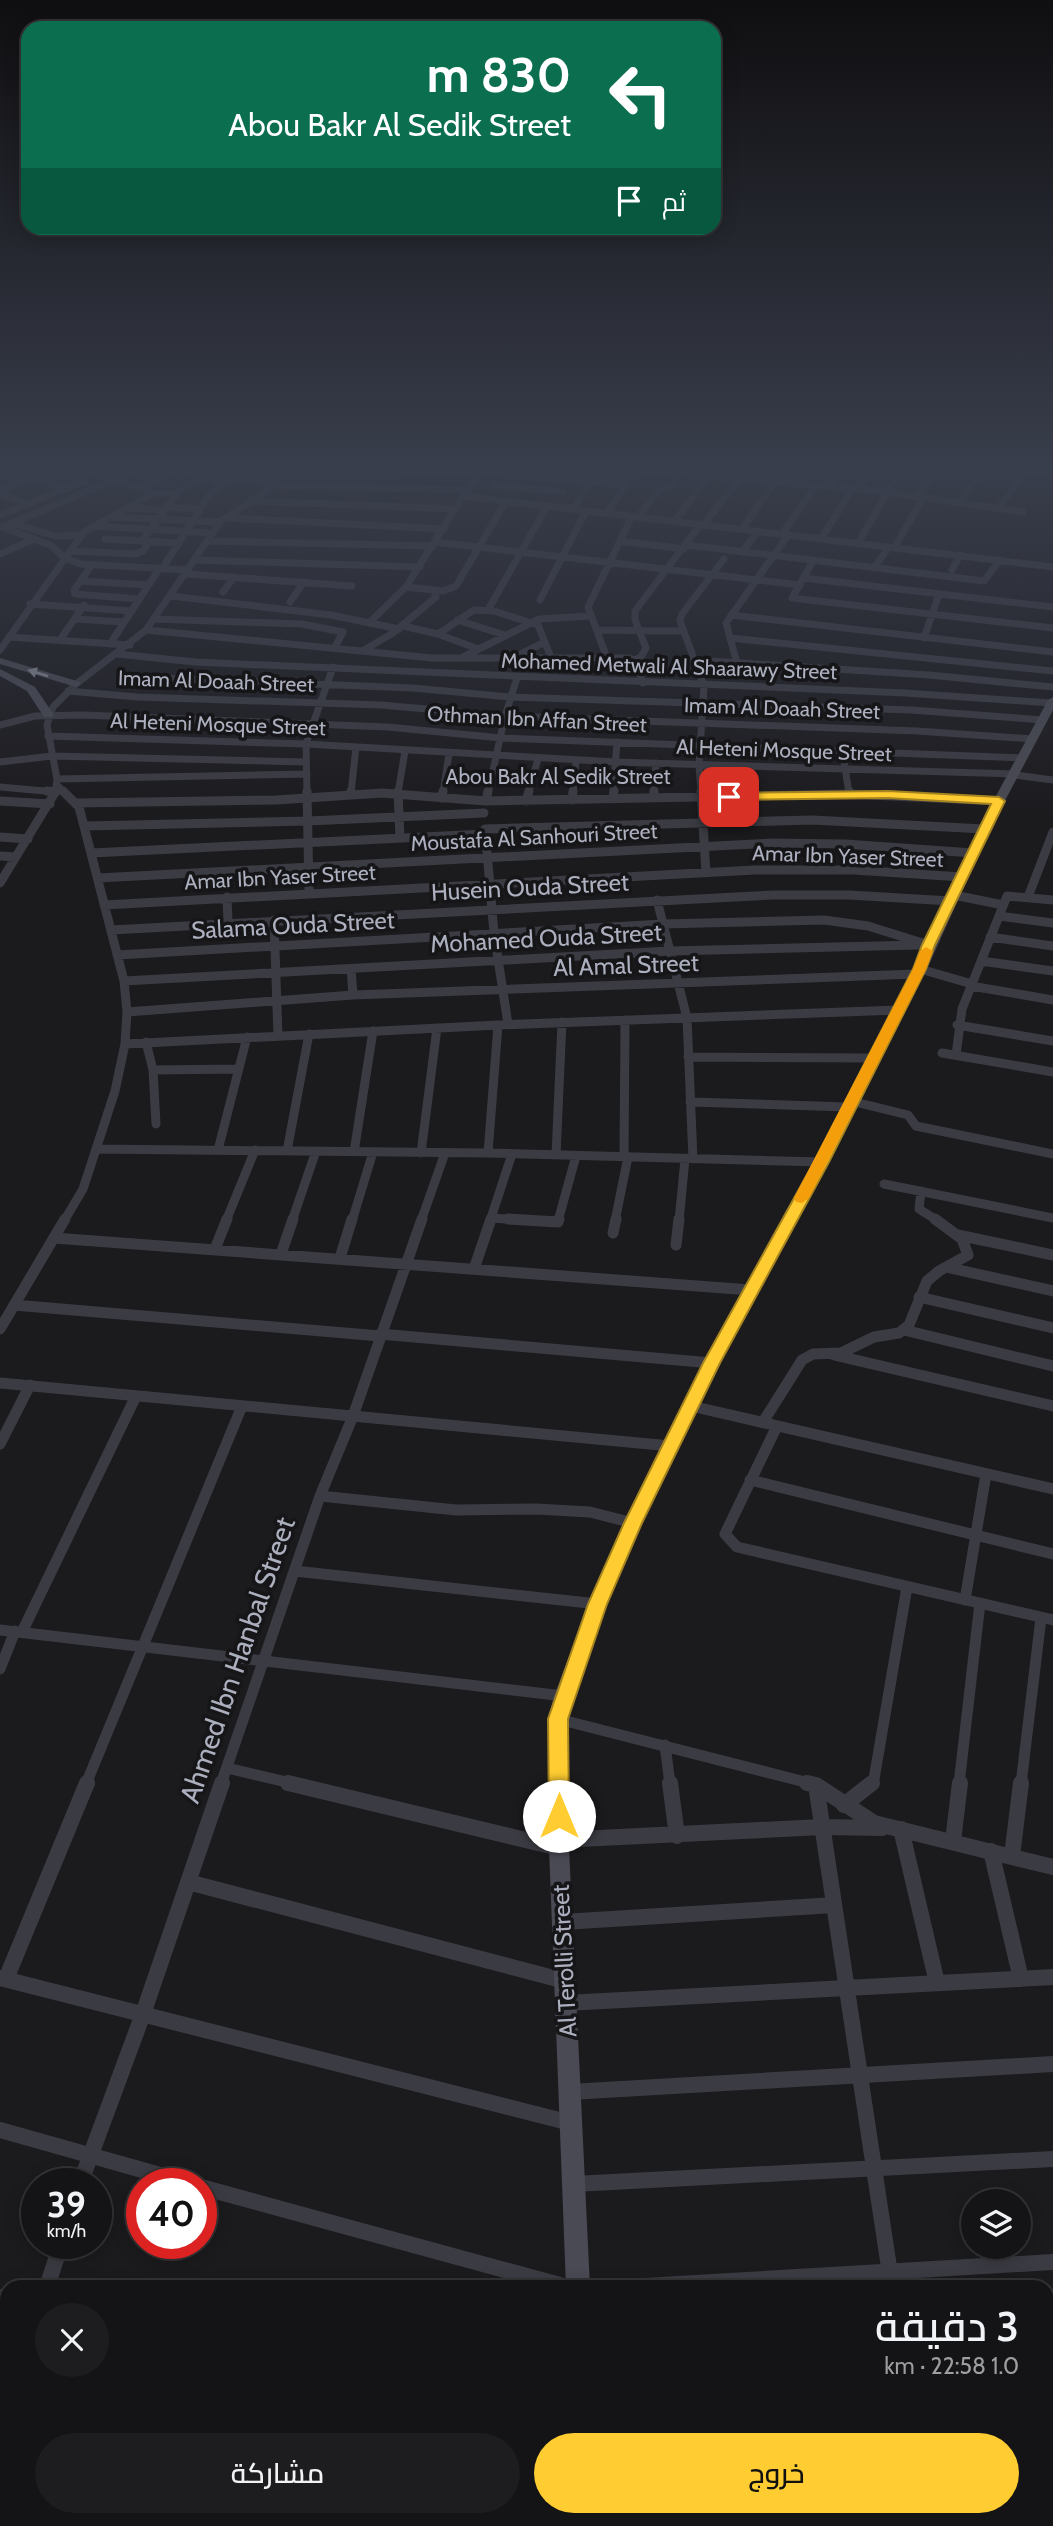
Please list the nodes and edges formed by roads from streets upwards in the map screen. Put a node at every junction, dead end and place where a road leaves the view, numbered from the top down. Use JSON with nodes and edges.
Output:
{"nodes":[{"id":1,"x":44,"y":585,"type":"edge"},
{"id":2,"x":78,"y":585,"type":"edge"},
{"id":3,"x":148,"y":585,"type":"edge"},
{"id":4,"x":178,"y":585,"type":"edge"},
{"id":5,"x":228,"y":585,"type":"edge"},
{"id":6,"x":302,"y":585,"type":"edge"},
{"id":7,"x":339,"y":585,"type":"edge"},
{"id":8,"x":457,"y":585,"type":"edge"},
{"id":9,"x":502,"y":585,"type":"edge"},
{"id":10,"x":548,"y":585,"type":"edge"},
{"id":11,"x":599,"y":585,"type":"edge"},
{"id":12,"x":656,"y":585,"type":"edge"},
{"id":13,"x":704,"y":585,"type":"edge"},
{"id":14,"x":754,"y":585,"type":"edge"},
{"id":15,"x":800,"y":585,"type":"edge"},
{"id":16,"x":843,"y":585,"type":"edge"},
{"id":17,"x":352,"y":586,"type":"dead end"},
{"id":18,"x":406,"y":587,"type":"joint"},
{"id":19,"x":434,"y":591,"type":"junction"},
{"id":20,"x":223,"y":592,"type":"dead end"},
{"id":21,"x":939,"y":594,"type":"junction"},
{"id":22,"x":90,"y":596,"type":"junction"},
{"id":23,"x":171,"y":596,"type":"junction"},
{"id":24,"x":139,"y":600,"type":"junction"},
{"id":25,"x":540,"y":600,"type":"dead end"},
{"id":26,"x":290,"y":602,"type":"dead end"},
{"id":27,"x":30,"y":604,"type":"junction"},
{"id":28,"x":1053,"y":607,"type":"edge"},
{"id":29,"x":82,"y":608,"type":"junction"},
{"id":30,"x":488,"y":610,"type":"junction"},
{"id":31,"x":132,"y":611,"type":"junction"},
{"id":32,"x":732,"y":615,"type":"junction"},
{"id":33,"x":932,"y":615,"type":"junction"},
{"id":34,"x":591,"y":616,"type":"junction"},
{"id":35,"x":75,"y":619,"type":"junction"},
{"id":36,"x":155,"y":619,"type":"junction"},
{"id":37,"x":457,"y":620,"type":"junction"},
{"id":38,"x":124,"y":622,"type":"junction"},
{"id":39,"x":531,"y":622,"type":"junction"},
{"id":40,"x":369,"y":623,"type":"junction"},
{"id":41,"x":401,"y":627,"type":"junction"},
{"id":42,"x":1053,"y":628,"type":"edge"},
{"id":43,"x":146,"y":630,"type":"junction"},
{"id":44,"x":597,"y":630,"type":"junction"},
{"id":45,"x":639,"y":631,"type":"junction"},
{"id":46,"x":682,"y":631,"type":"junction"},
{"id":47,"x":877,"y":632,"type":"junction"},
{"id":48,"x":438,"y":634,"type":"junction"},
{"id":49,"x":505,"y":635,"type":"junction"},
{"id":50,"x":9,"y":637,"type":"junction"},
{"id":51,"x":730,"y":638,"type":"junction"},
{"id":52,"x":924,"y":638,"type":"junction"},
{"id":53,"x":60,"y":640,"type":"junction"},
{"id":54,"x":545,"y":642,"type":"junction"},
{"id":55,"x":110,"y":644,"type":"junction"},
{"id":56,"x":130,"y":645,"type":"junction"},
{"id":57,"x":335,"y":647,"type":"junction"},
{"id":58,"x":478,"y":649,"type":"junction"},
{"id":59,"x":0,"y":650,"type":"edge"},
{"id":60,"x":364,"y":650,"type":"junction"},
{"id":61,"x":872,"y":651,"type":"junction"},
{"id":62,"x":1053,"y":652,"type":"edge"},
{"id":63,"x":117,"y":654,"type":"junction"},
{"id":64,"x":460,"y":658,"type":"junction"},
{"id":65,"x":510,"y":659,"type":"junction"},
{"id":66,"x":607,"y":659,"type":"junction"},
{"id":67,"x":552,"y":660,"type":"junction"},
{"id":68,"x":634,"y":660,"type":"junction"},
{"id":69,"x":694,"y":660,"type":"junction"},
{"id":70,"x":0,"y":661,"type":"edge"},
{"id":71,"x":737,"y":663,"type":"junction"},
{"id":72,"x":333,"y":667,"type":"junction"},
{"id":73,"x":800,"y":667,"type":"junction"},
{"id":74,"x":868,"y":671,"type":"junction"},
{"id":75,"x":1053,"y":671,"type":"edge"},
{"id":76,"x":2,"y":674,"type":"edge"},
{"id":77,"x":160,"y":678,"type":"dead end"},
{"id":78,"x":517,"y":678,"type":"junction"},
{"id":79,"x":643,"y":683,"type":"junction"},
{"id":80,"x":327,"y":684,"type":"junction"},
{"id":81,"x":704,"y":686,"type":"junction"},
{"id":82,"x":72,"y":688,"type":"junction"},
{"id":83,"x":804,"y":689,"type":"junction"},
{"id":84,"x":870,"y":691,"type":"junction"},
{"id":85,"x":510,"y":697,"type":"junction"},
{"id":86,"x":1053,"y":697,"type":"edge"},
{"id":87,"x":320,"y":702,"type":"junction"},
{"id":88,"x":704,"y":704,"type":"junction"},
{"id":89,"x":48,"y":715,"type":"junction"},
{"id":90,"x":505,"y":716,"type":"junction"},
{"id":91,"x":0,"y":717,"type":"edge"},
{"id":92,"x":1043,"y":720,"type":"junction"},
{"id":93,"x":9,"y":721,"type":"junction"},
{"id":94,"x":702,"y":723,"type":"junction"},
{"id":95,"x":312,"y":724,"type":"junction"},
{"id":96,"x":0,"y":725,"type":"edge"},
{"id":97,"x":889,"y":730,"type":"junction"},
{"id":98,"x":48,"y":736,"type":"junction"},
{"id":99,"x":501,"y":738,"type":"junction"},
{"id":100,"x":1033,"y":739,"type":"junction"},
{"id":101,"x":617,"y":742,"type":"junction"},
{"id":102,"x":306,"y":744,"type":"junction"},
{"id":103,"x":701,"y":745,"type":"junction"},
{"id":104,"x":356,"y":747,"type":"junction"},
{"id":105,"x":842,"y":749,"type":"junction"},
{"id":106,"x":405,"y":751,"type":"junction"},
{"id":107,"x":891,"y":751,"type":"junction"},
{"id":108,"x":449,"y":754,"type":"junction"},
{"id":109,"x":52,"y":756,"type":"junction"},
{"id":110,"x":498,"y":757,"type":"junction"},
{"id":111,"x":538,"y":759,"type":"junction"},
{"id":112,"x":576,"y":761,"type":"junction"},
{"id":113,"x":0,"y":762,"type":"edge"},
{"id":114,"x":306,"y":762,"type":"junction"},
{"id":115,"x":616,"y":762,"type":"junction"},
{"id":116,"x":656,"y":764,"type":"junction"},
{"id":117,"x":699,"y":765,"type":"junction"},
{"id":118,"x":845,"y":769,"type":"junction"},
{"id":119,"x":1018,"y":769,"type":"junction"},
{"id":120,"x":307,"y":774,"type":"junction"},
{"id":121,"x":1053,"y":780,"type":"edge"},
{"id":122,"x":57,"y":785,"type":"junction"},
{"id":123,"x":0,"y":787,"type":"edge"},
{"id":124,"x":398,"y":793,"type":"junction"},
{"id":125,"x":849,"y":794,"type":"junction"},
{"id":126,"x":351,"y":795,"type":"junction"},
{"id":127,"x":701,"y":797,"type":"junction"},
{"id":128,"x":442,"y":798,"type":"junction"},
{"id":129,"x":654,"y":798,"type":"junction"},
{"id":130,"x":307,"y":799,"type":"junction"},
{"id":131,"x":613,"y":799,"type":"junction"},
{"id":132,"x":572,"y":800,"type":"junction"},
{"id":133,"x":3,"y":801,"type":"edge"},
{"id":134,"x":484,"y":801,"type":"junction"},
{"id":135,"x":526,"y":801,"type":"junction"},
{"id":136,"x":999,"y":801,"type":"junction"},
{"id":137,"x":76,"y":803,"type":"junction"},
{"id":138,"x":50,"y":804,"type":"junction"},
{"id":139,"x":0,"y":810,"type":"edge"},
{"id":140,"x":484,"y":813,"type":"junction"},
{"id":141,"x":399,"y":815,"type":"junction"},
{"id":142,"x":308,"y":821,"type":"junction"},
{"id":143,"x":703,"y":822,"type":"junction"},
{"id":144,"x":84,"y":826,"type":"junction"},
{"id":145,"x":984,"y":830,"type":"junction"},
{"id":146,"x":485,"y":832,"type":"junction"},
{"id":147,"x":1053,"y":832,"type":"edge"},
{"id":148,"x":0,"y":837,"type":"edge"},
{"id":149,"x":400,"y":838,"type":"junction"},
{"id":150,"x":28,"y":839,"type":"junction"},
{"id":151,"x":308,"y":842,"type":"junction"},
{"id":152,"x":704,"y":847,"type":"junction"},
{"id":153,"x":91,"y":853,"type":"junction"},
{"id":154,"x":973,"y":853,"type":"junction"},
{"id":155,"x":0,"y":856,"type":"edge"},
{"id":156,"x":16,"y":857,"type":"junction"},
{"id":157,"x":487,"y":857,"type":"junction"},
{"id":158,"x":309,"y":867,"type":"junction"},
{"id":159,"x":706,"y":873,"type":"junction"},
{"id":160,"x":3,"y":874,"type":"edge"},
{"id":161,"x":962,"y":877,"type":"junction"},
{"id":162,"x":98,"y":878,"type":"junction"},
{"id":163,"x":0,"y":883,"type":"edge"},
{"id":164,"x":490,"y":883,"type":"junction"},
{"id":165,"x":309,"y":892,"type":"junction"},
{"id":166,"x":227,"y":897,"type":"junction"},
{"id":167,"x":1028,"y":897,"type":"junction"},
{"id":168,"x":952,"y":898,"type":"junction"},
{"id":169,"x":657,"y":900,"type":"junction"},
{"id":170,"x":1053,"y":900,"type":"edge"},
{"id":171,"x":104,"y":905,"type":"junction"},
{"id":172,"x":1003,"y":905,"type":"junction"},
{"id":173,"x":492,"y":908,"type":"junction"},
{"id":174,"x":999,"y":916,"type":"junction"},
{"id":175,"x":274,"y":920,"type":"junction"},
{"id":176,"x":228,"y":923,"type":"junction"},
{"id":177,"x":1053,"y":923,"type":"edge"},
{"id":178,"x":663,"y":924,"type":"junction"},
{"id":179,"x":111,"y":930,"type":"junction"},
{"id":180,"x":494,"y":933,"type":"junction"},
{"id":181,"x":990,"y":937,"type":"junction"},
{"id":182,"x":929,"y":945,"type":"junction"},
{"id":183,"x":275,"y":946,"type":"junction"},
{"id":184,"x":1053,"y":946,"type":"edge"},
{"id":185,"x":670,"y":951,"type":"junction"},
{"id":186,"x":117,"y":955,"type":"junction"},
{"id":187,"x":499,"y":960,"type":"junction"},
{"id":188,"x":981,"y":961,"type":"junction"},
{"id":189,"x":351,"y":969,"type":"junction"},
{"id":190,"x":1053,"y":971,"type":"edge"},
{"id":191,"x":918,"y":972,"type":"junction"},
{"id":192,"x":276,"y":973,"type":"junction"},
{"id":193,"x":124,"y":982,"type":"junction"},
{"id":194,"x":678,"y":983,"type":"junction"},
{"id":195,"x":971,"y":985,"type":"junction"},
{"id":196,"x":503,"y":989,"type":"junction"},
{"id":197,"x":353,"y":995,"type":"junction"},
{"id":198,"x":1053,"y":1000,"type":"edge"},
{"id":199,"x":277,"y":1001,"type":"junction"},
{"id":200,"x":898,"y":1010,"type":"junction"},
{"id":201,"x":127,"y":1012,"type":"junction"},
{"id":202,"x":687,"y":1018,"type":"junction"},
{"id":203,"x":625,"y":1020,"type":"junction"},
{"id":204,"x":562,"y":1022,"type":"junction"},
{"id":205,"x":503,"y":1024,"type":"junction"},
{"id":206,"x":957,"y":1025,"type":"junction"},
{"id":207,"x":437,"y":1028,"type":"junction"},
{"id":208,"x":373,"y":1031,"type":"junction"},
{"id":209,"x":309,"y":1034,"type":"junction"},
{"id":210,"x":278,"y":1036,"type":"junction"},
{"id":211,"x":247,"y":1037,"type":"junction"},
{"id":212,"x":1053,"y":1041,"type":"edge"},
{"id":213,"x":146,"y":1042,"type":"junction"},
{"id":214,"x":125,"y":1044,"type":"junction"},
{"id":215,"x":942,"y":1053,"type":"dead end"},
{"id":216,"x":956,"y":1055,"type":"junction"},
{"id":217,"x":688,"y":1057,"type":"junction"},
{"id":218,"x":872,"y":1058,"type":"junction"},
{"id":219,"x":239,"y":1069,"type":"junction"},
{"id":220,"x":153,"y":1070,"type":"junction"},
{"id":221,"x":1053,"y":1072,"type":"edge"},
{"id":222,"x":690,"y":1102,"type":"junction"},
{"id":223,"x":850,"y":1104,"type":"junction"},
{"id":224,"x":156,"y":1124,"type":"dead end"},
{"id":225,"x":97,"y":1149,"type":"junction"},
{"id":226,"x":218,"y":1150,"type":"junction"},
{"id":227,"x":255,"y":1150,"type":"junction"},
{"id":228,"x":287,"y":1151,"type":"junction"},
{"id":229,"x":316,"y":1151,"type":"junction"},
{"id":230,"x":354,"y":1152,"type":"junction"},
{"id":231,"x":373,"y":1152,"type":"junction"},
{"id":232,"x":421,"y":1153,"type":"junction"},
{"id":233,"x":445,"y":1153,"type":"junction"},
{"id":234,"x":488,"y":1153,"type":"junction"},
{"id":235,"x":512,"y":1154,"type":"junction"},
{"id":236,"x":1053,"y":1154,"type":"edge"},
{"id":237,"x":556,"y":1155,"type":"junction"},
{"id":238,"x":576,"y":1156,"type":"junction"},
{"id":239,"x":626,"y":1157,"type":"junction"},
{"id":240,"x":689,"y":1159,"type":"junction"},
{"id":241,"x":822,"y":1162,"type":"junction"},
{"id":242,"x":884,"y":1184,"type":"dead end"},
{"id":243,"x":921,"y":1191,"type":"junction"},
{"id":244,"x":491,"y":1218,"type":"junction"},
{"id":245,"x":1053,"y":1218,"type":"edge"},
{"id":246,"x":613,"y":1233,"type":"dead end"},
{"id":247,"x":958,"y":1236,"type":"junction"},
{"id":248,"x":54,"y":1238,"type":"junction"},
{"id":249,"x":676,"y":1245,"type":"dead end"},
{"id":250,"x":215,"y":1249,"type":"junction"},
{"id":251,"x":281,"y":1254,"type":"junction"},
{"id":252,"x":1053,"y":1255,"type":"edge"},
{"id":253,"x":341,"y":1258,"type":"junction"},
{"id":254,"x":406,"y":1264,"type":"junction"},
{"id":255,"x":948,"y":1267,"type":"junction"},
{"id":256,"x":474,"y":1269,"type":"junction"},
{"id":257,"x":751,"y":1290,"type":"junction"},
{"id":258,"x":1053,"y":1291,"type":"edge"},
{"id":259,"x":919,"y":1297,"type":"junction"},
{"id":260,"x":14,"y":1305,"type":"junction"},
{"id":261,"x":1053,"y":1328,"type":"edge"},
{"id":262,"x":0,"y":1329,"type":"edge"},
{"id":263,"x":904,"y":1330,"type":"junction"},
{"id":264,"x":380,"y":1335,"type":"junction"},
{"id":265,"x":832,"y":1354,"type":"junction"},
{"id":266,"x":712,"y":1363,"type":"junction"},
{"id":267,"x":1053,"y":1366,"type":"edge"},
{"id":268,"x":0,"y":1382,"type":"edge"},
{"id":269,"x":30,"y":1385,"type":"junction"},
{"id":270,"x":136,"y":1395,"type":"junction"},
{"id":271,"x":242,"y":1406,"type":"junction"},
{"id":272,"x":691,"y":1406,"type":"junction"},
{"id":273,"x":1053,"y":1406,"type":"edge"},
{"id":274,"x":352,"y":1416,"type":"junction"},
{"id":275,"x":763,"y":1422,"type":"junction"},
{"id":276,"x":777,"y":1426,"type":"junction"},
{"id":277,"x":0,"y":1444,"type":"edge"},
{"id":278,"x":671,"y":1446,"type":"junction"},
{"id":279,"x":986,"y":1474,"type":"junction"},
{"id":280,"x":1053,"y":1475,"type":"edge"},
{"id":281,"x":750,"y":1480,"type":"junction"},
{"id":282,"x":1052,"y":1489,"type":"edge"},
{"id":283,"x":320,"y":1496,"type":"junction"},
{"id":284,"x":633,"y":1523,"type":"junction"},
{"id":285,"x":976,"y":1535,"type":"junction"},
{"id":286,"x":1053,"y":1554,"type":"edge"},
{"id":287,"x":295,"y":1570,"type":"junction"},
{"id":288,"x":908,"y":1587,"type":"junction"},
{"id":289,"x":965,"y":1600,"type":"junction"},
{"id":290,"x":980,"y":1603,"type":"junction"},
{"id":291,"x":597,"y":1604,"type":"junction"},
{"id":292,"x":1047,"y":1619,"type":"edge"},
{"id":293,"x":0,"y":1630,"type":"edge"},
{"id":294,"x":19,"y":1632,"type":"junction"},
{"id":295,"x":143,"y":1646,"type":"junction"},
{"id":296,"x":264,"y":1660,"type":"junction"},
{"id":297,"x":0,"y":1669,"type":"edge"},
{"id":298,"x":564,"y":1696,"type":"junction"},
{"id":299,"x":558,"y":1719,"type":"junction"},
{"id":300,"x":665,"y":1745,"type":"junction"},
{"id":301,"x":227,"y":1768,"type":"junction"},
{"id":302,"x":816,"y":1785,"type":"junction"},
{"id":303,"x":844,"y":1805,"type":"junction"},
{"id":304,"x":822,"y":1827,"type":"junction"},
{"id":305,"x":901,"y":1829,"type":"junction"},
{"id":306,"x":677,"y":1836,"type":"junction"},
{"id":307,"x":953,"y":1841,"type":"junction"},
{"id":308,"x":559,"y":1844,"type":"junction"},
{"id":309,"x":991,"y":1851,"type":"junction"},
{"id":310,"x":1012,"y":1856,"type":"junction"},
{"id":311,"x":1053,"y":1867,"type":"edge"},
{"id":312,"x":188,"y":1882,"type":"junction"},
{"id":313,"x":834,"y":1905,"type":"junction"},
{"id":314,"x":563,"y":1922,"type":"junction"},
{"id":315,"x":1053,"y":1977,"type":"edge"},
{"id":316,"x":3,"y":1979,"type":"edge"},
{"id":317,"x":1021,"y":1979,"type":"junction"},
{"id":318,"x":565,"y":1981,"type":"junction"},
{"id":319,"x":937,"y":1983,"type":"junction"},
{"id":320,"x":847,"y":1988,"type":"junction"},
{"id":321,"x":566,"y":2003,"type":"junction"},
{"id":322,"x":143,"y":2014,"type":"junction"},
{"id":323,"x":1053,"y":2064,"type":"edge"},
{"id":324,"x":860,"y":2076,"type":"junction"},
{"id":325,"x":570,"y":2092,"type":"junction"},
{"id":326,"x":571,"y":2123,"type":"junction"},
{"id":327,"x":0,"y":2130,"type":"edge"},
{"id":328,"x":89,"y":2156,"type":"junction"},
{"id":329,"x":1053,"y":2159,"type":"edge"},
{"id":330,"x":85,"y":2168,"type":"edge"},
{"id":331,"x":133,"y":2168,"type":"edge"},
{"id":332,"x":874,"y":2168,"type":"junction"},
{"id":333,"x":574,"y":2184,"type":"junction"},
{"id":334,"x":217,"y":2191,"type":"edge"},
{"id":335,"x":56,"y":2259,"type":"edge"},
{"id":336,"x":1053,"y":2262,"type":"edge"},
{"id":337,"x":49,"y":2280,"type":"edge"},
{"id":338,"x":541,"y":2280,"type":"edge"},
{"id":339,"x":578,"y":2280,"type":"edge"},
{"id":340,"x":891,"y":2280,"type":"edge"}],
"edges":[{"from":1,"to":27,"type":"street"},
{"from":2,"to":22,"type":"street"},
{"from":3,"to":24,"type":"street"},
{"from":4,"to":23,"type":"street"},
{"from":5,"to":20,"type":"street"},
{"from":6,"to":26,"type":"street"},
{"from":7,"to":17,"type":"street"},
{"from":8,"to":19,"type":"street"},
{"from":9,"to":30,"type":"street"},
{"from":10,"to":25,"type":"street"},
{"from":11,"to":34,"type":"street"},
{"from":12,"to":45,"type":"street"},
{"from":13,"to":46,"type":"street"},
{"from":14,"to":32,"type":"street"},
{"from":15,"to":33,"type":"street"},
{"from":16,"to":21,"type":"street"},
{"from":18,"to":19,"type":"street"},
{"from":18,"to":40,"type":"street"},
{"from":19,"to":41,"type":"street"},
{"from":21,"to":28,"type":"street"},
{"from":21,"to":33,"type":"street"},
{"from":22,"to":24,"type":"street"},
{"from":22,"to":29,"type":"street"},
{"from":23,"to":36,"type":"street"},
{"from":23,"to":40,"type":"street"},
{"from":24,"to":31,"type":"street"},
{"from":27,"to":29,"type":"street"},
{"from":27,"to":50,"type":"street"},
{"from":29,"to":31,"type":"street"},
{"from":29,"to":35,"type":"street"},
{"from":30,"to":37,"type":"street"},
{"from":30,"to":39,"type":"street"},
{"from":31,"to":38,"type":"street"},
{"from":32,"to":47,"type":"street"},
{"from":32,"to":51,"type":"street"},
{"from":33,"to":42,"type":"street"},
{"from":33,"to":52,"type":"street"},
{"from":34,"to":39,"type":"street"},
{"from":34,"to":44,"type":"street"},
{"from":35,"to":38,"type":"street"},
{"from":35,"to":53,"type":"street"},
{"from":36,"to":43,"type":"street"},
{"from":36,"to":57,"type":"street"},
{"from":37,"to":48,"type":"street"},
{"from":37,"to":49,"type":"street"},
{"from":38,"to":55,"type":"street"},
{"from":39,"to":49,"type":"street"},
{"from":39,"to":54,"type":"street"},
{"from":40,"to":41,"type":"street"},
{"from":41,"to":48,"type":"street"},
{"from":41,"to":60,"type":"street"},
{"from":43,"to":56,"type":"street"},
{"from":43,"to":57,"type":"street"},
{"from":44,"to":45,"type":"street"},
{"from":44,"to":66,"type":"street"},
{"from":45,"to":46,"type":"street"},
{"from":45,"to":68,"type":"street"},
{"from":46,"to":69,"type":"street"},
{"from":47,"to":52,"type":"street"},
{"from":47,"to":61,"type":"street"},
{"from":48,"to":58,"type":"street"},
{"from":49,"to":58,"type":"street"},
{"from":50,"to":53,"type":"street"},
{"from":50,"to":59,"type":"street"},
{"from":51,"to":61,"type":"street"},
{"from":51,"to":71,"type":"street"},
{"from":52,"to":62,"type":"street"},
{"from":53,"to":55,"type":"street"},
{"from":54,"to":65,"type":"street"},
{"from":54,"to":67,"type":"street"},
{"from":55,"to":56,"type":"street"},
{"from":56,"to":63,"type":"street"},
{"from":57,"to":60,"type":"street"},
{"from":58,"to":64,"type":"street"},
{"from":60,"to":64,"type":"street"},
{"from":61,"to":75,"type":"street"},
{"from":63,"to":72,"type":"street","name":"Mohamed Metwali Al Shaarawy Street"},
{"from":63,"to":82,"type":"street"},
{"from":64,"to":65,"type":"street"},
{"from":65,"to":67,"type":"street"},
{"from":66,"to":67,"type":"street"},
{"from":66,"to":68,"type":"street"},
{"from":68,"to":79,"type":"street"},
{"from":69,"to":71,"type":"street"},
{"from":69,"to":81,"type":"street"},
{"from":82,"to":70,"type":"street","one_way":true},
{"from":71,"to":73,"type":"street"},
{"from":72,"to":78,"type":"street","name":"Mohamed Metwali Al Shaarawy Street"},
{"from":72,"to":80,"type":"street","name":"Salama Ouda Street"},
{"from":73,"to":74,"type":"street"},
{"from":73,"to":83,"type":"street"},
{"from":74,"to":84,"type":"street"},
{"from":74,"to":86,"type":"street"},
{"from":76,"to":89,"type":"street"},
{"from":77,"to":80,"type":"street"},
{"from":78,"to":79,"type":"street","name":"Mohamed Metwali Al Shaarawy Street"},
{"from":78,"to":85,"type":"street"},
{"from":79,"to":81,"type":"street","name":"Mohamed Metwali Al Shaarawy Street"},
{"from":80,"to":85,"type":"street"},
{"from":80,"to":87,"type":"street","name":"Salama Ouda Street"},
{"from":81,"to":83,"type":"street","name":"Mohamed Metwali Al Shaarawy Street"},
{"from":81,"to":88,"type":"street"},
{"from":82,"to":87,"type":"street","name":"Imam Al Doaah Street"},
{"from":82,"to":89,"type":"street"},
{"from":83,"to":84,"type":"street","name":"Mohamed Metwali Al Shaarawy Street"},
{"from":84,"to":86,"type":"street","name":"Mohamed Metwali Al Shaarawy Street"},
{"from":85,"to":88,"type":"street"},
{"from":85,"to":90,"type":"street"},
{"from":86,"to":92,"type":"street","name":"Al Terolli Street"},
{"from":87,"to":90,"type":"street","name":"Imam Al Doaah Street"},
{"from":87,"to":95,"type":"street","name":"Salama Ouda Street"},
{"from":88,"to":92,"type":"street"},
{"from":88,"to":94,"type":"street"},
{"from":89,"to":93,"type":"street","name":"Othman Ibn Affan Street"},
{"from":89,"to":95,"type":"street","name":"Othman Ibn Affan Street"},
{"from":89,"to":98,"type":"street"},
{"from":90,"to":94,"type":"street","name":"Imam Al Doaah Street"},
{"from":90,"to":99,"type":"street"},
{"from":91,"to":93,"type":"street"},
{"from":92,"to":100,"type":"street","name":"Al Terolli Street"},
{"from":93,"to":96,"type":"street","name":"Othman Ibn Affan Street"},
{"from":94,"to":97,"type":"street","name":"Imam Al Doaah Street"},
{"from":94,"to":103,"type":"street"},
{"from":95,"to":99,"type":"street","name":"Othman Ibn Affan Street"},
{"from":95,"to":102,"type":"street","name":"Salama Ouda Street"},
{"from":97,"to":100,"type":"street","name":"Imam Al Doaah Street"},
{"from":97,"to":107,"type":"street"},
{"from":98,"to":102,"type":"street","name":"Al Heteni Mosque Street"},
{"from":98,"to":109,"type":"street"},
{"from":99,"to":101,"type":"street","name":"Othman Ibn Affan Street"},
{"from":99,"to":110,"type":"street"},
{"from":100,"to":119,"type":"street","name":"Al Terolli Street"},
{"from":101,"to":103,"type":"street","name":"Othman Ibn Affan Street"},
{"from":101,"to":115,"type":"street"},
{"from":102,"to":104,"type":"street","name":"Al Heteni Mosque Street"},
{"from":102,"to":114,"type":"street","name":"Salama Ouda Street"},
{"from":103,"to":105,"type":"street","name":"Othman Ibn Affan Street"},
{"from":103,"to":117,"type":"street"},
{"from":104,"to":106,"type":"street","name":"Al Heteni Mosque Street"},
{"from":104,"to":126,"type":"street"},
{"from":105,"to":107,"type":"street","name":"Othman Ibn Affan Street"},
{"from":105,"to":118,"type":"street"},
{"from":106,"to":108,"type":"street","name":"Al Heteni Mosque Street"},
{"from":106,"to":124,"type":"street"},
{"from":107,"to":119,"type":"street","name":"Othman Ibn Affan Street"},
{"from":108,"to":110,"type":"street","name":"Al Heteni Mosque Street"},
{"from":108,"to":128,"type":"street"},
{"from":109,"to":113,"type":"street"},
{"from":109,"to":114,"type":"street"},
{"from":109,"to":122,"type":"street"},
{"from":110,"to":111,"type":"street","name":"Al Heteni Mosque Street"},
{"from":110,"to":134,"type":"street"},
{"from":111,"to":112,"type":"street","name":"Al Heteni Mosque Street"},
{"from":111,"to":135,"type":"street"},
{"from":112,"to":115,"type":"street","name":"Al Heteni Mosque Street"},
{"from":112,"to":132,"type":"street"},
{"from":114,"to":120,"type":"street","name":"Salama Ouda Street"},
{"from":115,"to":116,"type":"street","name":"Al Heteni Mosque Street"},
{"from":115,"to":131,"type":"street"},
{"from":116,"to":117,"type":"street","name":"Al Heteni Mosque Street"},
{"from":116,"to":129,"type":"street"},
{"from":117,"to":118,"type":"street","name":"Al Heteni Mosque Street"},
{"from":117,"to":127,"type":"street"},
{"from":118,"to":119,"type":"street","name":"Al Heteni Mosque Street"},
{"from":118,"to":125,"type":"street"},
{"from":119,"to":121,"type":"street"},
{"from":119,"to":136,"type":"street","name":"Al Terolli Street"},
{"from":120,"to":122,"type":"street"},
{"from":120,"to":130,"type":"street","name":"Salama Ouda Street"},
{"from":122,"to":123,"type":"street"},
{"from":122,"to":137,"type":"street"},
{"from":122,"to":138,"type":"street"},
{"from":124,"to":126,"type":"street","name":"Abou Bakr Al Sedik Street"},
{"from":124,"to":128,"type":"street","name":"Abou Bakr Al Sedik Street"},
{"from":124,"to":141,"type":"street"},
{"from":125,"to":127,"type":"street","name":"Abou Bakr Al Sedik Street"},
{"from":125,"to":136,"type":"street","name":"Abou Bakr Al Sedik Street"},
{"from":126,"to":130,"type":"street","name":"Abou Bakr Al Sedik Street"},
{"from":127,"to":129,"type":"street","name":"Abou Bakr Al Sedik Street"},
{"from":127,"to":143,"type":"street"},
{"from":128,"to":134,"type":"street","name":"Abou Bakr Al Sedik Street"},
{"from":129,"to":131,"type":"street","name":"Abou Bakr Al Sedik Street"},
{"from":130,"to":137,"type":"street","name":"Abou Bakr Al Sedik Street"},
{"from":130,"to":142,"type":"street","name":"Salama Ouda Street"},
{"from":131,"to":132,"type":"street","name":"Abou Bakr Al Sedik Street"},
{"from":132,"to":135,"type":"street","name":"Abou Bakr Al Sedik Street"},
{"from":133,"to":138,"type":"street"},
{"from":133,"to":139,"type":"street"},
{"from":134,"to":135,"type":"street","name":"Abou Bakr Al Sedik Street"},
{"from":134,"to":140,"type":"street"},
{"from":136,"to":145,"type":"street","name":"Al Terolli Street"},
{"from":137,"to":144,"type":"street"},
{"from":138,"to":150,"type":"street"},
{"from":140,"to":141,"type":"street"},
{"from":140,"to":146,"type":"street"},
{"from":141,"to":142,"type":"street"},
{"from":141,"to":149,"type":"street"},
{"from":142,"to":144,"type":"street"},
{"from":142,"to":151,"type":"street","name":"Salama Ouda Street"},
{"from":143,"to":145,"type":"street"},
{"from":143,"to":146,"type":"street"},
{"from":143,"to":152,"type":"street"},
{"from":144,"to":153,"type":"street"},
{"from":145,"to":154,"type":"street","name":"Al Terolli Street"},
{"from":146,"to":149,"type":"street"},
{"from":146,"to":157,"type":"street"},
{"from":147,"to":167,"type":"street"},
{"from":148,"to":150,"type":"street"},
{"from":149,"to":151,"type":"street"},
{"from":150,"to":156,"type":"street"},
{"from":151,"to":153,"type":"street"},
{"from":151,"to":158,"type":"street","name":"Salama Ouda Street"},
{"from":152,"to":154,"type":"street","name":"Moustafa Al Sanhouri Street"},
{"from":152,"to":157,"type":"street","name":"Moustafa Al Sanhouri Street"},
{"from":152,"to":159,"type":"street"},
{"from":153,"to":162,"type":"street"},
{"from":154,"to":161,"type":"street","name":"Al Terolli Street"},
{"from":155,"to":156,"type":"street"},
{"from":156,"to":160,"type":"street"},
{"from":157,"to":158,"type":"street","name":"Moustafa Al Sanhouri Street"},
{"from":157,"to":164,"type":"street"},
{"from":158,"to":162,"type":"street","name":"Moustafa Al Sanhouri Street"},
{"from":158,"to":165,"type":"street","name":"Salama Ouda Street"},
{"from":159,"to":161,"type":"street","name":"Amar Ibn Yaser Street"},
{"from":159,"to":164,"type":"street","name":"Amar Ibn Yaser Street"},
{"from":160,"to":163,"type":"street"},
{"from":161,"to":168,"type":"street","name":"Al Terolli Street"},
{"from":162,"to":171,"type":"street"},
{"from":164,"to":165,"type":"street","name":"Amar Ibn Yaser Street"},
{"from":164,"to":173,"type":"street"},
{"from":165,"to":166,"type":"street","name":"Amar Ibn Yaser Street"},
{"from":166,"to":171,"type":"street","name":"Amar Ibn Yaser Street"},
{"from":166,"to":176,"type":"street"},
{"from":167,"to":170,"type":"street"},
{"from":167,"to":172,"type":"street"},
{"from":168,"to":169,"type":"street","name":"Husein Ouda Street"},
{"from":168,"to":172,"type":"street","name":"Husein Ouda Street"},
{"from":168,"to":182,"type":"street","name":"Al Terolli Street"},
{"from":169,"to":173,"type":"street","name":"Husein Ouda Street"},
{"from":169,"to":178,"type":"street"},
{"from":171,"to":179,"type":"street"},
{"from":172,"to":174,"type":"street"},
{"from":173,"to":175,"type":"street","name":"Husein Ouda Street"},
{"from":173,"to":180,"type":"street"},
{"from":174,"to":177,"type":"street"},
{"from":174,"to":181,"type":"street"},
{"from":175,"to":176,"type":"street","name":"Husein Ouda Street"},
{"from":175,"to":183,"type":"street"},
{"from":176,"to":179,"type":"street","name":"Husein Ouda Street"},
{"from":178,"to":180,"type":"street","name":"Salama Ouda Street"},
{"from":178,"to":182,"type":"street","name":"Salama Ouda Street"},
{"from":178,"to":185,"type":"street"},
{"from":179,"to":186,"type":"street"},
{"from":180,"to":183,"type":"street","name":"Salama Ouda Street"},
{"from":180,"to":187,"type":"street"},
{"from":181,"to":184,"type":"street"},
{"from":181,"to":188,"type":"street"},
{"from":182,"to":185,"type":"street","name":"Mohamed Ouda Street"},
{"from":182,"to":191,"type":"street","name":"Al Terolli Street"},
{"from":183,"to":186,"type":"street","name":"Salama Ouda Street"},
{"from":183,"to":192,"type":"street"},
{"from":185,"to":187,"type":"street","name":"Mohamed Ouda Street"},
{"from":185,"to":194,"type":"street"},
{"from":186,"to":193,"type":"street"},
{"from":187,"to":189,"type":"street","name":"Mohamed Ouda Street"},
{"from":187,"to":196,"type":"street"},
{"from":188,"to":190,"type":"street"},
{"from":188,"to":195,"type":"street"},
{"from":189,"to":192,"type":"street","name":"Mohamed Ouda Street"},
{"from":189,"to":197,"type":"street"},
{"from":191,"to":194,"type":"street","name":"Al Amal Street"},
{"from":191,"to":195,"type":"street","name":"Al Amal Street"},
{"from":191,"to":200,"type":"street","name":"Al Terolli Street"},
{"from":192,"to":193,"type":"street","name":"Mohamed Ouda Street"},
{"from":192,"to":199,"type":"street"},
{"from":193,"to":201,"type":"street"},
{"from":194,"to":196,"type":"street","name":"Al Amal Street"},
{"from":194,"to":202,"type":"street"},
{"from":195,"to":198,"type":"street","name":"Al Amal Street"},
{"from":195,"to":206,"type":"street"},
{"from":196,"to":197,"type":"street","name":"Al Amal Street"},
{"from":196,"to":205,"type":"street"},
{"from":197,"to":199,"type":"street","name":"Al Amal Street"},
{"from":199,"to":201,"type":"street","name":"Al Amal Street"},
{"from":199,"to":210,"type":"street"},
{"from":200,"to":202,"type":"street"},
{"from":200,"to":218,"type":"street","name":"Al Terolli Street"},
{"from":201,"to":214,"type":"street"},
{"from":202,"to":203,"type":"street"},
{"from":202,"to":217,"type":"street"},
{"from":203,"to":204,"type":"street"},
{"from":203,"to":239,"type":"street"},
{"from":204,"to":205,"type":"street"},
{"from":204,"to":237,"type":"street"},
{"from":205,"to":207,"type":"street"},
{"from":205,"to":234,"type":"street"},
{"from":206,"to":212,"type":"street"},
{"from":206,"to":216,"type":"street"},
{"from":207,"to":208,"type":"street"},
{"from":207,"to":232,"type":"street"},
{"from":208,"to":209,"type":"street"},
{"from":208,"to":230,"type":"street"},
{"from":209,"to":210,"type":"street"},
{"from":209,"to":228,"type":"street"},
{"from":210,"to":211,"type":"street"},
{"from":211,"to":213,"type":"street"},
{"from":211,"to":219,"type":"street"},
{"from":213,"to":214,"type":"street"},
{"from":213,"to":220,"type":"street"},
{"from":214,"to":225,"type":"street"},
{"from":215,"to":216,"type":"street"},
{"from":216,"to":221,"type":"street"},
{"from":217,"to":218,"type":"street"},
{"from":217,"to":222,"type":"street"},
{"from":218,"to":223,"type":"street","name":"Al Terolli Street"},
{"from":219,"to":220,"type":"street"},
{"from":219,"to":226,"type":"street"},
{"from":220,"to":224,"type":"street"},
{"from":222,"to":223,"type":"street"},
{"from":222,"to":240,"type":"street"},
{"from":223,"to":236,"type":"street"},
{"from":223,"to":241,"type":"street","name":"Al Terolli Street"},
{"from":225,"to":226,"type":"street"},
{"from":225,"to":248,"type":"street"},
{"from":226,"to":227,"type":"street"},
{"from":227,"to":228,"type":"street"},
{"from":227,"to":250,"type":"street"},
{"from":228,"to":229,"type":"street"},
{"from":229,"to":230,"type":"street"},
{"from":229,"to":251,"type":"street"},
{"from":230,"to":231,"type":"street"},
{"from":231,"to":232,"type":"street"},
{"from":231,"to":253,"type":"street"},
{"from":232,"to":233,"type":"street"},
{"from":233,"to":234,"type":"street"},
{"from":233,"to":254,"type":"street","name":"Ahmed Ibn Hanbal Street"},
{"from":234,"to":235,"type":"street"},
{"from":235,"to":237,"type":"street"},
{"from":235,"to":244,"type":"street"},
{"from":237,"to":238,"type":"street"},
{"from":238,"to":239,"type":"street"},
{"from":238,"to":244,"type":"street"},
{"from":239,"to":240,"type":"street"},
{"from":239,"to":246,"type":"street"},
{"from":240,"to":241,"type":"street"},
{"from":240,"to":249,"type":"street"},
{"from":241,"to":257,"type":"street","name":"Al Terolli Street"},
{"from":242,"to":243,"type":"street"},
{"from":243,"to":245,"type":"street"},
{"from":243,"to":247,"type":"street"},
{"from":244,"to":256,"type":"street"},
{"from":247,"to":252,"type":"street"},
{"from":247,"to":255,"type":"street"},
{"from":248,"to":250,"type":"street"},
{"from":248,"to":260,"type":"street"},
{"from":250,"to":251,"type":"street"},
{"from":251,"to":253,"type":"street"},
{"from":253,"to":254,"type":"street"},
{"from":254,"to":256,"type":"street"},
{"from":254,"to":264,"type":"street","name":"Ahmed Ibn Hanbal Street"},
{"from":255,"to":258,"type":"street"},
{"from":255,"to":259,"type":"street"},
{"from":256,"to":257,"type":"street"},
{"from":257,"to":266,"type":"street","name":"Al Terolli Street"},
{"from":259,"to":261,"type":"street"},
{"from":259,"to":263,"type":"street"},
{"from":260,"to":262,"type":"street"},
{"from":260,"to":264,"type":"street"},
{"from":263,"to":265,"type":"street"},
{"from":263,"to":267,"type":"street"},
{"from":264,"to":266,"type":"street"},
{"from":264,"to":274,"type":"street","name":"Ahmed Ibn Hanbal Street"},
{"from":265,"to":273,"type":"street"},
{"from":265,"to":275,"type":"street"},
{"from":266,"to":272,"type":"street","name":"Al Terolli Street"},
{"from":268,"to":269,"type":"street"},
{"from":269,"to":270,"type":"street"},
{"from":269,"to":277,"type":"street"},
{"from":270,"to":271,"type":"street"},
{"from":270,"to":294,"type":"street"},
{"from":271,"to":274,"type":"street"},
{"from":271,"to":295,"type":"street"},
{"from":272,"to":275,"type":"street"},
{"from":272,"to":278,"type":"street","name":"Al Terolli Street"},
{"from":274,"to":278,"type":"street"},
{"from":274,"to":283,"type":"street","name":"Ahmed Ibn Hanbal Street"},
{"from":275,"to":276,"type":"street"},
{"from":276,"to":279,"type":"street"},
{"from":276,"to":281,"type":"street"},
{"from":278,"to":284,"type":"street","name":"Al Terolli Street"},
{"from":279,"to":282,"type":"street"},
{"from":279,"to":285,"type":"street"},
{"from":280,"to":282,"type":"street"},
{"from":281,"to":285,"type":"street"},
{"from":281,"to":288,"type":"street"},
{"from":283,"to":284,"type":"street"},
{"from":283,"to":287,"type":"street","name":"Ahmed Ibn Hanbal Street"},
{"from":284,"to":291,"type":"street","name":"Al Terolli Street"},
{"from":285,"to":286,"type":"street"},
{"from":285,"to":289,"type":"street"},
{"from":287,"to":291,"type":"street"},
{"from":287,"to":296,"type":"street","name":"Ahmed Ibn Hanbal Street"},
{"from":288,"to":289,"type":"street"},
{"from":288,"to":303,"type":"street"},
{"from":289,"to":290,"type":"street"},
{"from":290,"to":292,"type":"street"},
{"from":290,"to":307,"type":"street"},
{"from":291,"to":298,"type":"street","name":"Al Terolli Street"},
{"from":292,"to":310,"type":"street"},
{"from":293,"to":294,"type":"street"},
{"from":294,"to":295,"type":"street"},
{"from":294,"to":297,"type":"street"},
{"from":295,"to":296,"type":"street"},
{"from":295,"to":316,"type":"street"},
{"from":296,"to":298,"type":"street"},
{"from":296,"to":301,"type":"street","name":"Ahmed Ibn Hanbal Street"},
{"from":298,"to":299,"type":"street","name":"Al Terolli Street"},
{"from":299,"to":300,"type":"street"},
{"from":299,"to":308,"type":"street","name":"Al Terolli Street"},
{"from":300,"to":302,"type":"street"},
{"from":300,"to":306,"type":"street"},
{"from":301,"to":308,"type":"street"},
{"from":301,"to":312,"type":"street","name":"Ahmed Ibn Hanbal Street"},
{"from":302,"to":303,"type":"street"},
{"from":302,"to":304,"type":"street"},
{"from":303,"to":305,"type":"street"},
{"from":304,"to":305,"type":"street"},
{"from":304,"to":306,"type":"street"},
{"from":304,"to":313,"type":"street"},
{"from":305,"to":307,"type":"street"},
{"from":305,"to":319,"type":"street"},
{"from":306,"to":308,"type":"street"},
{"from":307,"to":309,"type":"street"},
{"from":308,"to":314,"type":"street","name":"Al Terolli Street"},
{"from":309,"to":310,"type":"street"},
{"from":309,"to":317,"type":"street"},
{"from":310,"to":311,"type":"street"},
{"from":312,"to":318,"type":"street"},
{"from":312,"to":322,"type":"street","name":"Ahmed Ibn Hanbal Street"},
{"from":313,"to":314,"type":"street"},
{"from":313,"to":320,"type":"street"},
{"from":314,"to":318,"type":"street","name":"Al Terolli Street"},
{"from":315,"to":317,"type":"street"},
{"from":316,"to":322,"type":"street"},
{"from":317,"to":319,"type":"street"},
{"from":318,"to":321,"type":"street","name":"Al Terolli Street"},
{"from":319,"to":320,"type":"street"},
{"from":320,"to":321,"type":"street"},
{"from":320,"to":324,"type":"street"},
{"from":321,"to":325,"type":"street","name":"Al Terolli Street"},
{"from":322,"to":326,"type":"street"},
{"from":322,"to":328,"type":"street","name":"Ahmed Ibn Hanbal Street"},
{"from":323,"to":324,"type":"street"},
{"from":324,"to":325,"type":"street"},
{"from":324,"to":332,"type":"street"},
{"from":325,"to":326,"type":"street","name":"Al Terolli Street"},
{"from":326,"to":333,"type":"street","name":"Al Terolli Street"},
{"from":327,"to":328,"type":"street"},
{"from":328,"to":330,"type":"street","name":"Ahmed Ibn Hanbal Street"},
{"from":328,"to":331,"type":"street"},
{"from":329,"to":332,"type":"street"},
{"from":332,"to":333,"type":"street"},
{"from":332,"to":340,"type":"street"},
{"from":333,"to":339,"type":"street","name":"Al Terolli Street"},
{"from":334,"to":338,"type":"street"},
{"from":335,"to":337,"type":"street"},
{"from":336,"to":340,"type":"street"}]}
